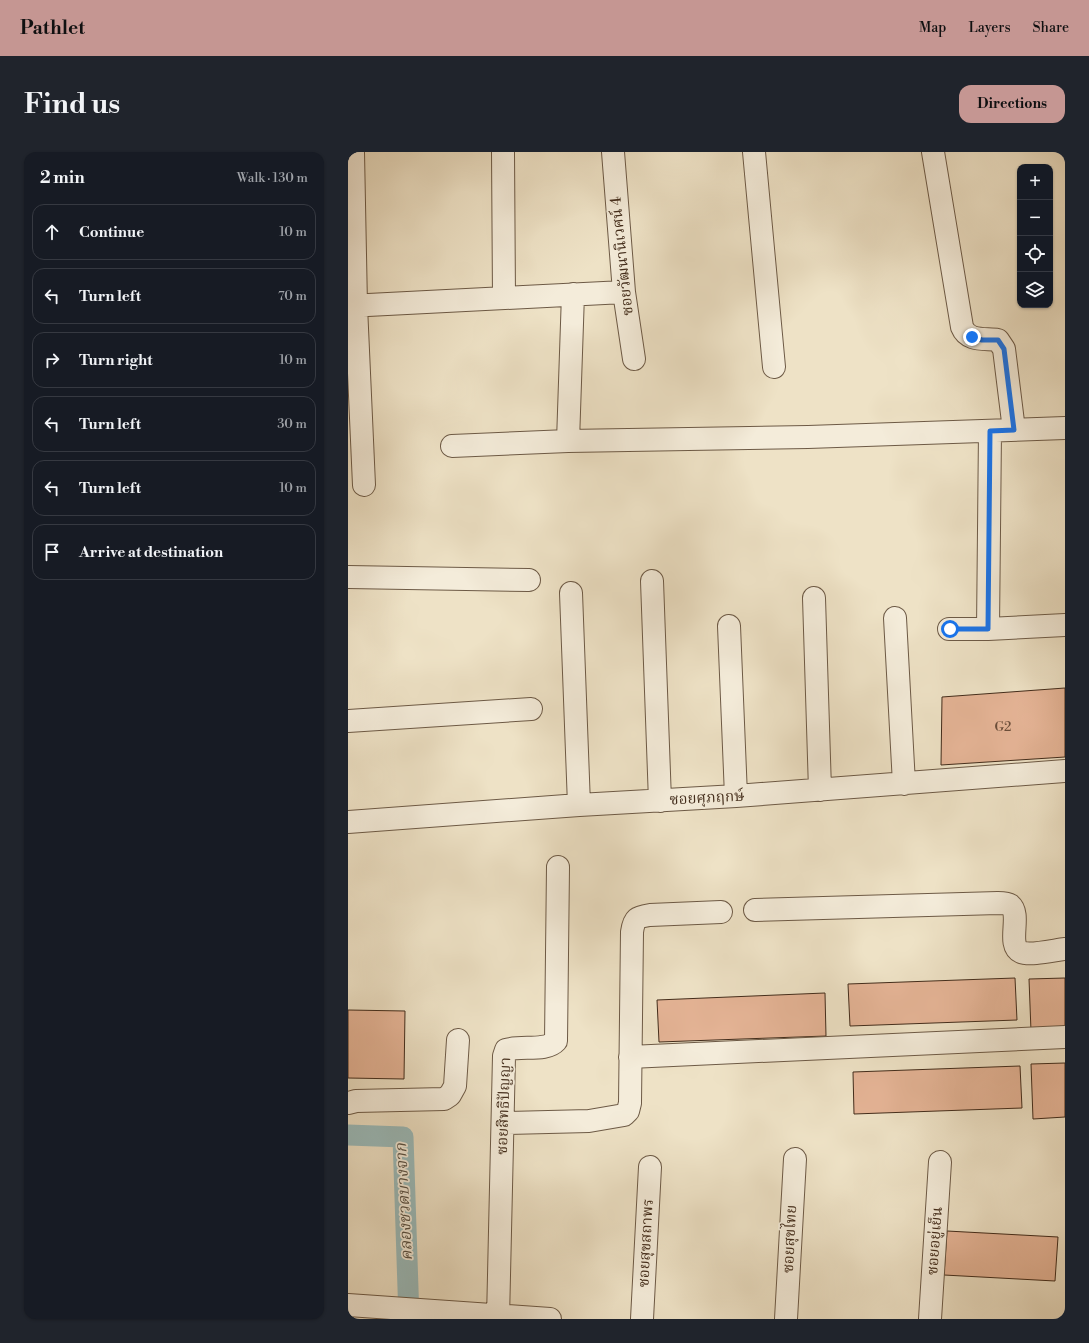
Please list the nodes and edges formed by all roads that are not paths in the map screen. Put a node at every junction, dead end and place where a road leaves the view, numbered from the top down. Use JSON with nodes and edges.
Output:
{"nodes":[{"id":1,"x":353,"y":152,"type":"edge"},
{"id":2,"x":503,"y":152,"type":"edge"},
{"id":3,"x":612,"y":152,"type":"edge"},
{"id":4,"x":754,"y":152,"type":"edge"},
{"id":5,"x":933,"y":152,"type":"edge"},
{"id":6,"x":624,"y":292,"type":"junction"},
{"id":7,"x":573,"y":294,"type":"junction"},
{"id":8,"x":504,"y":298,"type":"junction"},
{"id":9,"x":352,"y":306,"type":"edge"},
{"id":10,"x":634,"y":359,"type":"dead end"},
{"id":11,"x":774,"y":367,"type":"dead end"},
{"id":12,"x":1065,"y":428,"type":"edge"},
{"id":13,"x":1014,"y":430,"type":"junction"},
{"id":14,"x":990,"y":431,"type":"junction"},
{"id":15,"x":568,"y":441,"type":"junction"},
{"id":16,"x":452,"y":446,"type":"dead end"},
{"id":17,"x":364,"y":485,"type":"dead end"},
{"id":18,"x":348,"y":577,"type":"edge"},
{"id":19,"x":529,"y":580,"type":"dead end"},
{"id":20,"x":652,"y":581,"type":"dead end"},
{"id":21,"x":571,"y":592,"type":"dead end"},
{"id":22,"x":814,"y":598,"type":"dead end"},
{"id":23,"x":895,"y":618,"type":"dead end"},
{"id":24,"x":1065,"y":624,"type":"edge"},
{"id":25,"x":729,"y":626,"type":"dead end"},
{"id":26,"x":950,"y":629,"type":"dead end"},
{"id":27,"x":988,"y":629,"type":"junction"},
{"id":28,"x":531,"y":709,"type":"dead end"},
{"id":29,"x":348,"y":721,"type":"edge"},
{"id":30,"x":1065,"y":771,"type":"edge"},
{"id":31,"x":904,"y":784,"type":"junction"},
{"id":32,"x":820,"y":790,"type":"junction"},
{"id":33,"x":736,"y":796,"type":"junction"},
{"id":34,"x":660,"y":801,"type":"junction"},
{"id":35,"x":579,"y":805,"type":"junction"},
{"id":36,"x":348,"y":822,"type":"edge"},
{"id":37,"x":558,"y":867,"type":"dead end"},
{"id":38,"x":755,"y":910,"type":"dead end"},
{"id":39,"x":721,"y":912,"type":"dead end"},
{"id":40,"x":1065,"y":949,"type":"edge"},
{"id":41,"x":1065,"y":1037,"type":"edge"},
{"id":42,"x":458,"y":1040,"type":"dead end"},
{"id":43,"x":630,"y":1057,"type":"junction"},
{"id":44,"x":348,"y":1103,"type":"edge"},
{"id":45,"x":503,"y":1123,"type":"junction"},
{"id":46,"x":795,"y":1159,"type":"dead end"},
{"id":47,"x":940,"y":1162,"type":"dead end"},
{"id":48,"x":650,"y":1167,"type":"dead end"},
{"id":49,"x":348,"y":1306,"type":"edge"},
{"id":50,"x":498,"y":1317,"type":"edge"},
{"id":51,"x":550,"y":1319,"type":"edge"},
{"id":52,"x":642,"y":1319,"type":"edge"},
{"id":53,"x":786,"y":1319,"type":"edge"},
{"id":54,"x":930,"y":1319,"type":"edge"}],
"edges":[{"from":1,"to":9,"type":"street"},
{"from":2,"to":8,"type":"street"},
{"from":3,"to":6,"type":"street","name":"ซอยวัฒนานิเวศน์ 4"},
{"from":4,"to":11,"type":"street"},
{"from":5,"to":13,"type":"street"},
{"from":6,"to":7,"type":"street"},
{"from":6,"to":10,"type":"street","name":"ซอยวัฒนานิเวศน์ 4"},
{"from":7,"to":8,"type":"street"},
{"from":7,"to":15,"type":"street"},
{"from":8,"to":9,"type":"street"},
{"from":9,"to":17,"type":"street"},
{"from":12,"to":13,"type":"street"},
{"from":13,"to":14,"type":"street"},
{"from":14,"to":15,"type":"street"},
{"from":14,"to":27,"type":"street"},
{"from":15,"to":16,"type":"street"},
{"from":18,"to":19,"type":"street"},
{"from":20,"to":34,"type":"street"},
{"from":21,"to":35,"type":"street"},
{"from":22,"to":32,"type":"street"},
{"from":23,"to":31,"type":"street"},
{"from":24,"to":27,"type":"street"},
{"from":25,"to":33,"type":"street"},
{"from":26,"to":27,"type":"street"},
{"from":28,"to":29,"type":"street"},
{"from":30,"to":31,"type":"street","name":"ซอยศุภฤกษ์"},
{"from":31,"to":32,"type":"street","name":"ซอยศุภฤกษ์"},
{"from":32,"to":33,"type":"street","name":"ซอยศุภฤกษ์"},
{"from":33,"to":34,"type":"street","name":"ซอยศุภฤกษ์"},
{"from":34,"to":35,"type":"street","name":"ซอยศุภฤกษ์"},
{"from":35,"to":36,"type":"street","name":"ซอยศุภฤกษ์"},
{"from":37,"to":45,"type":"street","name":"ซอยสิทธิปัญญา"},
{"from":38,"to":40,"type":"street"},
{"from":39,"to":43,"type":"street"},
{"from":41,"to":43,"type":"street"},
{"from":42,"to":44,"type":"street"},
{"from":43,"to":45,"type":"street"},
{"from":45,"to":50,"type":"street","name":"ซอยสิทธิปัญญา"},
{"from":46,"to":53,"type":"street","name":"ซอยสุขไทย"},
{"from":47,"to":54,"type":"street","name":"ซอยอยู่เย็น"},
{"from":48,"to":52,"type":"street","name":"ซอยสุขสถาพร"},
{"from":49,"to":50,"type":"street"},
{"from":50,"to":51,"type":"street"}]}
